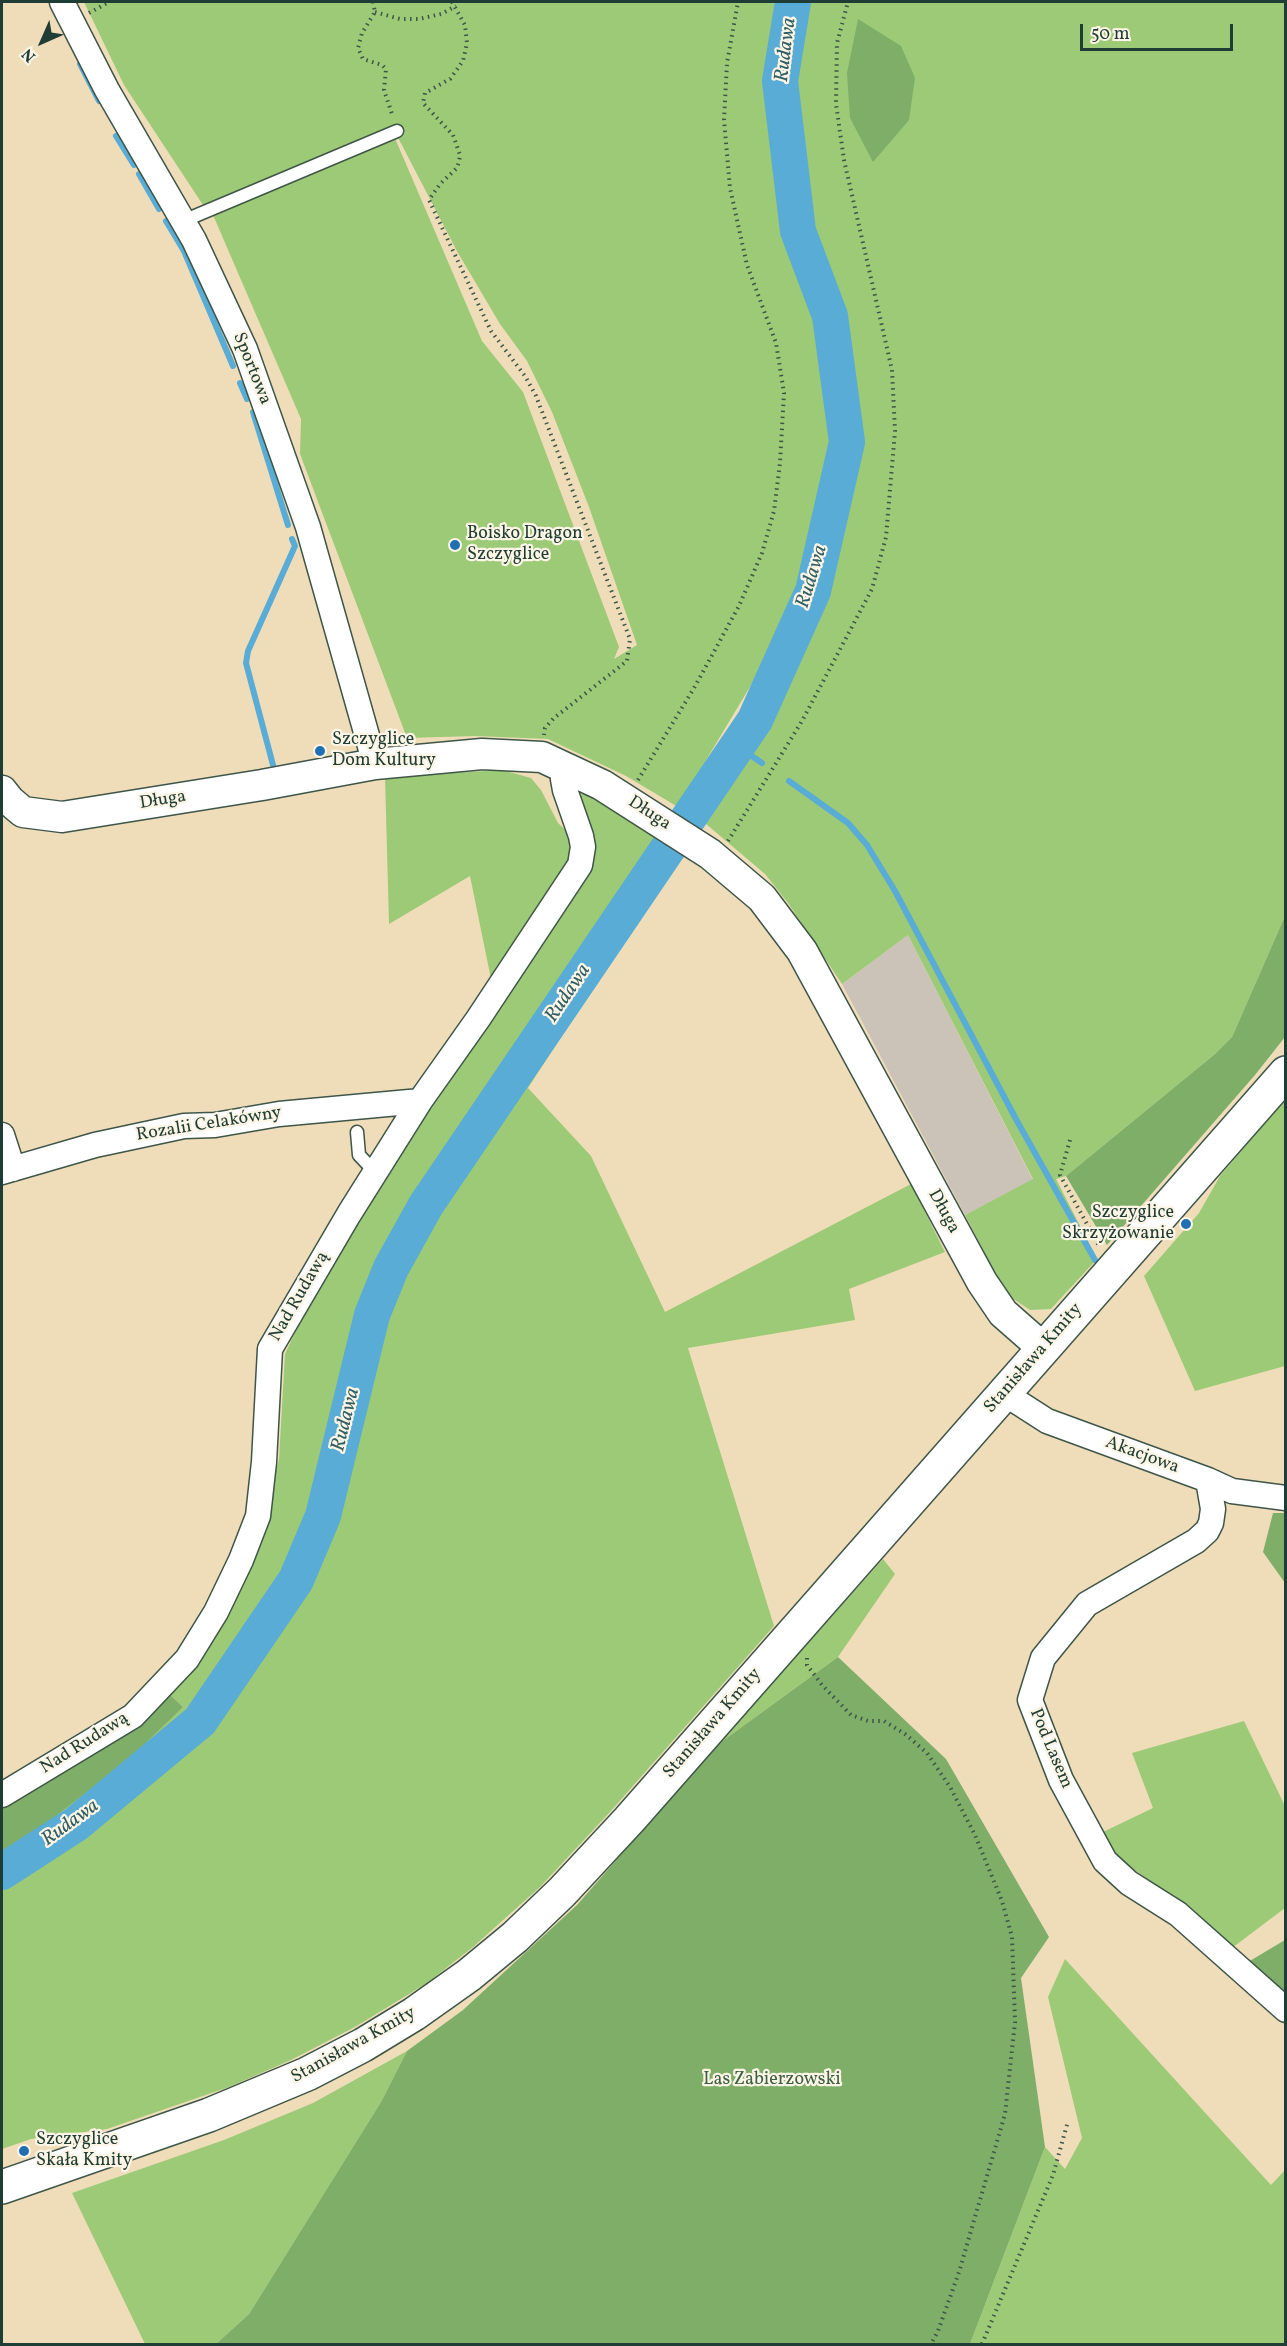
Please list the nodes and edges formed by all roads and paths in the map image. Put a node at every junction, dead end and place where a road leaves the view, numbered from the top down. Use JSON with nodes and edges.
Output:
{"nodes":[{"id":1,"x":63,"y":2,"type":"edge"},
{"id":2,"x":373,"y":2,"type":"edge"},
{"id":3,"x":452,"y":2,"type":"edge"},
{"id":4,"x":738,"y":2,"type":"edge"},
{"id":5,"x":848,"y":2,"type":"edge"},
{"id":6,"x":456,"y":6,"type":"junction"},
{"id":7,"x":375,"y":12,"type":"junction"},
{"id":8,"x":397,"y":131,"type":"joint"},
{"id":9,"x":183,"y":221,"type":"junction"},
{"id":10,"x":553,"y":761,"type":"junction"},
{"id":11,"x":375,"y":764,"type":"junction"},
{"id":12,"x":2,"y":791,"type":"edge"},
{"id":13,"x":639,"y":799,"type":"junction"},
{"id":14,"x":718,"y":850,"type":"junction"},
{"id":15,"x":1286,"y":1073,"type":"edge"},
{"id":16,"x":420,"y":1101,"type":"junction"},
{"id":17,"x":357,"y":1132,"type":"dead end"},
{"id":18,"x":2,"y":1135,"type":"edge"},
{"id":19,"x":1070,"y":1140,"type":"dead end"},
{"id":20,"x":7,"y":1170,"type":"edge"},
{"id":21,"x":375,"y":1172,"type":"junction"},
{"id":22,"x":1113,"y":1269,"type":"junction"},
{"id":23,"x":1044,"y":1349,"type":"junction"},
{"id":24,"x":1005,"y":1394,"type":"junction"},
{"id":25,"x":1208,"y":1480,"type":"junction"},
{"id":26,"x":1286,"y":1498,"type":"edge"},
{"id":27,"x":806,"y":1649,"type":"dead end"},
{"id":28,"x":2,"y":1794,"type":"edge"},
{"id":29,"x":1286,"y":2010,"type":"edge"},
{"id":30,"x":1068,"y":2121,"type":"dead end"},
{"id":31,"x":2,"y":2187,"type":"edge"},
{"id":32,"x":931,"y":2344,"type":"edge"},
{"id":33,"x":982,"y":2344,"type":"edge"}],
"edges":[{"from":1,"to":9,"type":"street","name":"Sportowa"},
{"from":2,"to":7,"type":"path"},
{"from":3,"to":6,"type":"path"},
{"from":4,"to":13,"type":"path"},
{"from":5,"to":14,"type":"path"},
{"from":6,"to":7,"type":"path"},
{"from":6,"to":10,"type":"path"},
{"from":7,"to":8,"type":"path"},
{"from":8,"to":9,"type":"lane"},
{"from":9,"to":11,"type":"street","name":"Sportowa"},
{"from":10,"to":11,"type":"street","name":"Długa"},
{"from":10,"to":13,"type":"street","name":"Długa"},
{"from":10,"to":16,"type":"street","name":"Nad Rudawą"},
{"from":11,"to":12,"type":"street","name":"Długa"},
{"from":13,"to":14,"type":"street","name":"Długa"},
{"from":14,"to":23,"type":"street","name":"Długa"},
{"from":15,"to":22,"type":"main road","name":"Stanisława Kmity"},
{"from":16,"to":20,"type":"street","name":"Rozalii Celakówny"},
{"from":16,"to":21,"type":"street","name":"Nad Rudawą"},
{"from":17,"to":21,"type":"lane"},
{"from":18,"to":20,"type":"street"},
{"from":19,"to":22,"type":"path"},
{"from":21,"to":28,"type":"street","name":"Nad Rudawą"},
{"from":22,"to":23,"type":"main road","name":"Stanisława Kmity"},
{"from":23,"to":24,"type":"main road","name":"Stanisława Kmity"},
{"from":24,"to":25,"type":"street","name":"Akacjowa"},
{"from":24,"to":31,"type":"main road","name":"Stanisława Kmity"},
{"from":25,"to":26,"type":"street","name":"Akacjowa"},
{"from":25,"to":29,"type":"street","name":"Pod Lasem"},
{"from":27,"to":32,"type":"path"},
{"from":30,"to":33,"type":"path"}]}
